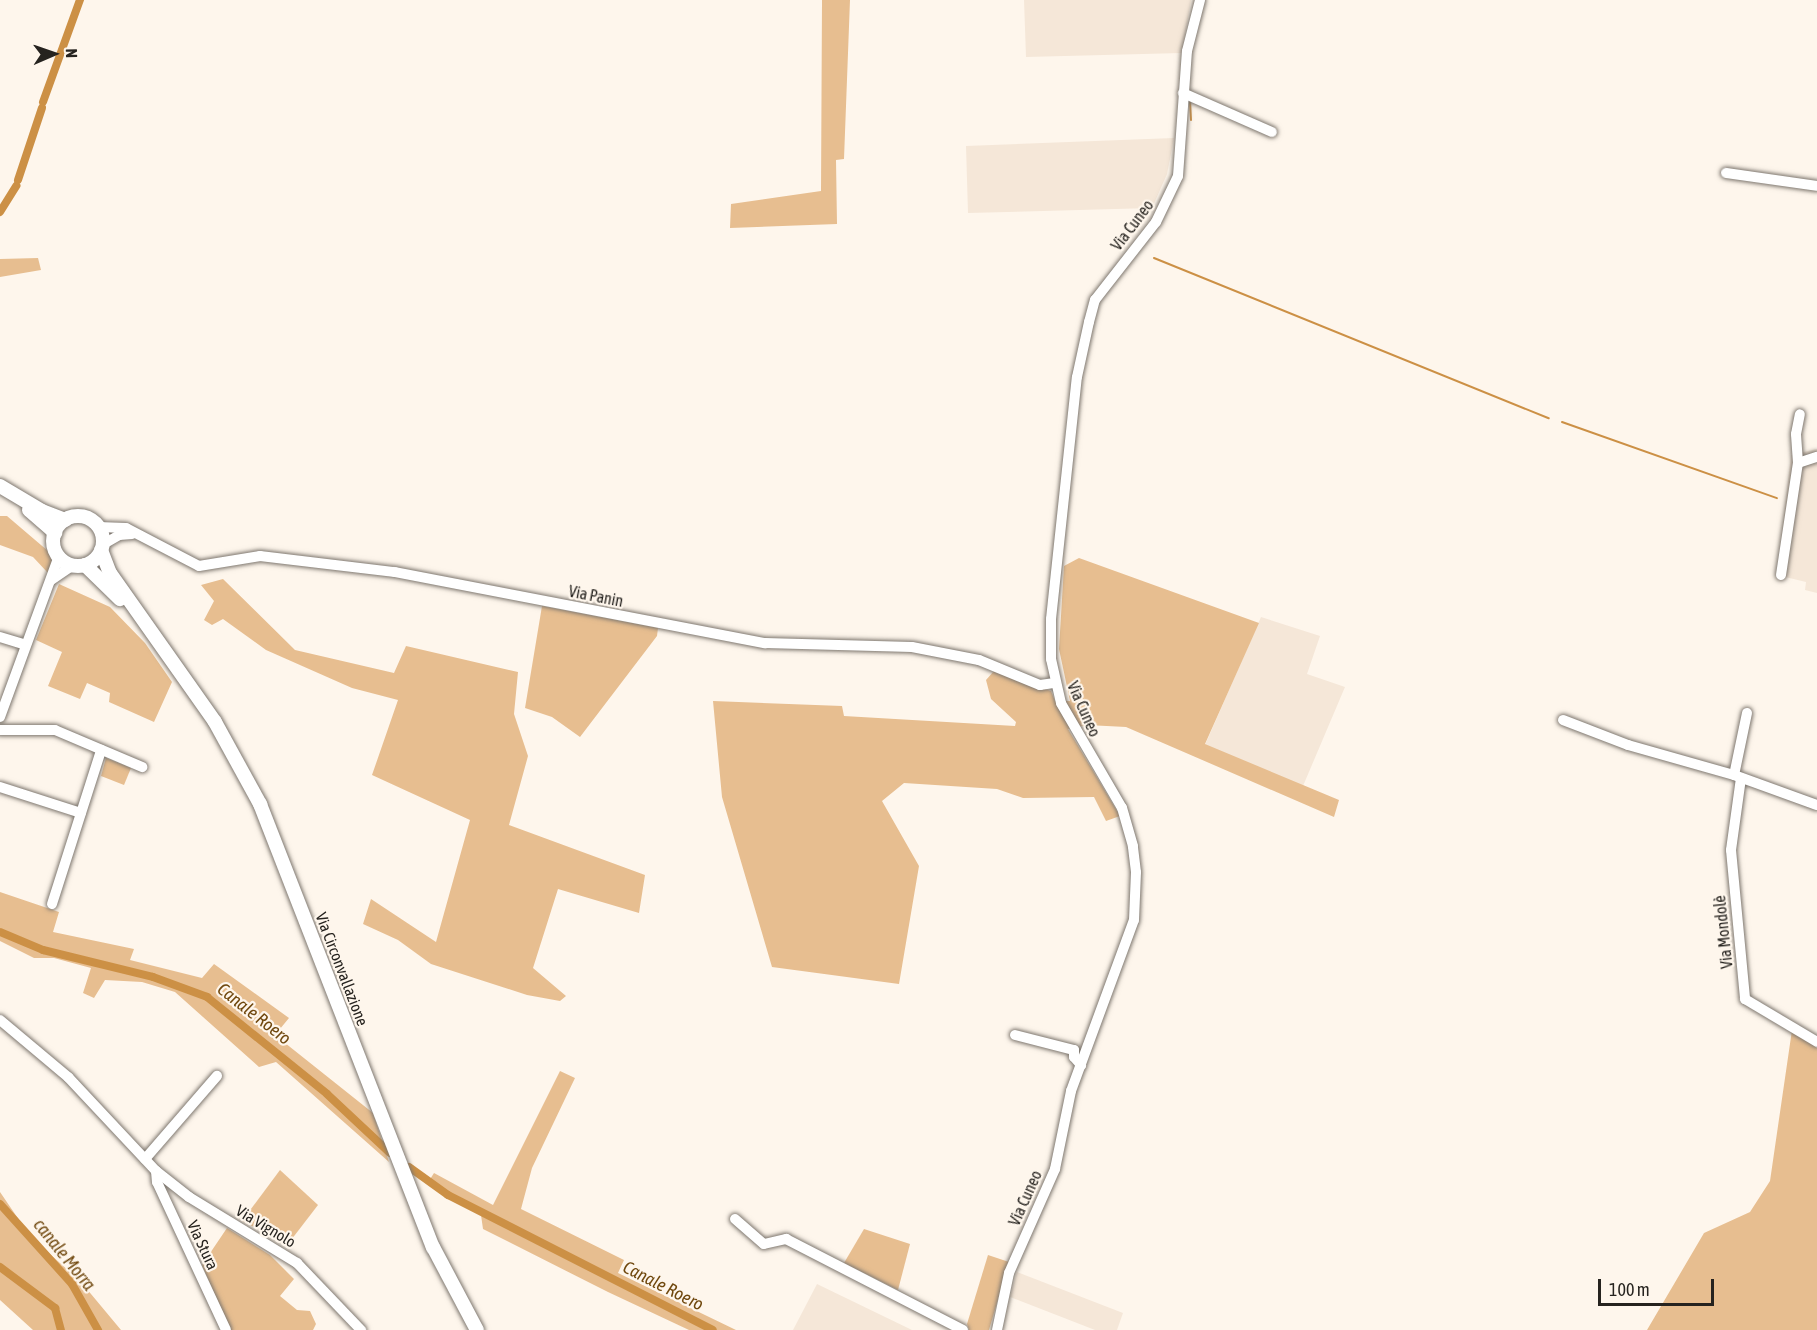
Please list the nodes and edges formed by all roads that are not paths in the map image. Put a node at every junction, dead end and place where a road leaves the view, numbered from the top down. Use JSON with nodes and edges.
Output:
{"nodes":[{"id":1,"x":1200,"y":0,"type":"edge"},
{"id":2,"x":1183,"y":93,"type":"junction"},
{"id":3,"x":1272,"y":132,"type":"dead end"},
{"id":4,"x":1726,"y":173,"type":"dead end"},
{"id":5,"x":1817,"y":186,"type":"edge"},
{"id":6,"x":1800,"y":414,"type":"dead end"},
{"id":7,"x":1817,"y":457,"type":"edge"},
{"id":8,"x":1798,"y":463,"type":"junction"},
{"id":9,"x":4,"y":488,"type":"edge"},
{"id":10,"x":65,"y":520,"type":"junction"},
{"id":11,"x":98,"y":527,"type":"junction"},
{"id":12,"x":55,"y":533,"type":"junction"},
{"id":13,"x":135,"y":533,"type":"junction"},
{"id":14,"x":102,"y":547,"type":"junction"},
{"id":15,"x":58,"y":556,"type":"junction"},
{"id":16,"x":79,"y":565,"type":"junction"},
{"id":17,"x":1781,"y":575,"type":"dead end"},
{"id":18,"x":51,"y":580,"type":"junction"},
{"id":19,"x":151,"y":633,"type":"junction"},
{"id":20,"x":0,"y":638,"type":"edge"},
{"id":21,"x":26,"y":645,"type":"junction"},
{"id":22,"x":1056,"y":683,"type":"junction"},
{"id":23,"x":1747,"y":713,"type":"dead end"},
{"id":24,"x":0,"y":717,"type":"edge"},
{"id":25,"x":1563,"y":720,"type":"dead end"},
{"id":26,"x":0,"y":730,"type":"edge"},
{"id":27,"x":101,"y":750,"type":"junction"},
{"id":28,"x":142,"y":767,"type":"dead end"},
{"id":29,"x":1738,"y":776,"type":"junction"},
{"id":30,"x":0,"y":787,"type":"edge"},
{"id":31,"x":1817,"y":805,"type":"edge"},
{"id":32,"x":81,"y":813,"type":"junction"},
{"id":33,"x":52,"y":904,"type":"dead end"},
{"id":34,"x":0,"y":1020,"type":"edge"},
{"id":35,"x":1015,"y":1035,"type":"dead end"},
{"id":36,"x":1817,"y":1042,"type":"edge"},
{"id":37,"x":1088,"y":1046,"type":"junction"},
{"id":38,"x":1074,"y":1050,"type":"junction"},
{"id":39,"x":1081,"y":1065,"type":"junction"},
{"id":40,"x":217,"y":1076,"type":"dead end"},
{"id":41,"x":145,"y":1159,"type":"junction"},
{"id":42,"x":156,"y":1171,"type":"junction"},
{"id":43,"x":735,"y":1219,"type":"dead end"},
{"id":44,"x":226,"y":1330,"type":"edge"},
{"id":45,"x":360,"y":1330,"type":"edge"},
{"id":46,"x":477,"y":1330,"type":"edge"},
{"id":47,"x":963,"y":1330,"type":"edge"},
{"id":48,"x":997,"y":1330,"type":"edge"}],
"edges":[{"from":1,"to":2,"type":"street","name":"Via Cuneo"},
{"from":2,"to":3,"type":"street"},
{"from":2,"to":22,"type":"street","name":"Via Cuneo"},
{"from":4,"to":5,"type":"street"},
{"from":6,"to":8,"type":"street"},
{"from":7,"to":8,"type":"street"},
{"from":8,"to":17,"type":"street"},
{"from":9,"to":10,"type":"main road"},
{"from":9,"to":12,"type":"main road"},
{"from":10,"to":11,"type":"main road"},
{"from":10,"to":12,"type":"main road"},
{"from":11,"to":13,"type":"street","name":"Via Panin"},
{"from":11,"to":14,"type":"main road"},
{"from":12,"to":15,"type":"main road"},
{"from":13,"to":14,"type":"street"},
{"from":13,"to":22,"type":"street","name":"Via Panin"},
{"from":14,"to":16,"type":"main road"},
{"from":14,"to":19,"type":"main road","name":"Via Circonvallazione"},
{"from":15,"to":16,"type":"main road"},
{"from":15,"to":18,"type":"street"},
{"from":16,"to":18,"type":"street"},
{"from":16,"to":19,"type":"main road","name":"Via Circonvallazione"},
{"from":18,"to":21,"type":"street"},
{"from":19,"to":46,"type":"main road","name":"Via Circonvallazione"},
{"from":20,"to":21,"type":"street"},
{"from":21,"to":24,"type":"street"},
{"from":22,"to":37,"type":"street","name":"Via Cuneo"},
{"from":23,"to":29,"type":"street","name":"Via Mondolè"},
{"from":25,"to":29,"type":"street"},
{"from":26,"to":27,"type":"street"},
{"from":27,"to":28,"type":"street"},
{"from":27,"to":32,"type":"street"},
{"from":29,"to":31,"type":"street"},
{"from":29,"to":36,"type":"street","name":"Via Mondolè"},
{"from":30,"to":32,"type":"street"},
{"from":32,"to":33,"type":"street"},
{"from":34,"to":41,"type":"street","name":"Via Vignolo"},
{"from":35,"to":38,"type":"street"},
{"from":37,"to":38,"type":"street"},
{"from":37,"to":39,"type":"street","name":"Via Cuneo"},
{"from":38,"to":39,"type":"street"},
{"from":39,"to":48,"type":"street","name":"Via Cuneo"},
{"from":40,"to":41,"type":"street"},
{"from":41,"to":42,"type":"street","name":"Via Vignolo"},
{"from":42,"to":44,"type":"street","name":"Via Stura"},
{"from":42,"to":45,"type":"street","name":"Via Vignolo"},
{"from":43,"to":47,"type":"street"}]}
